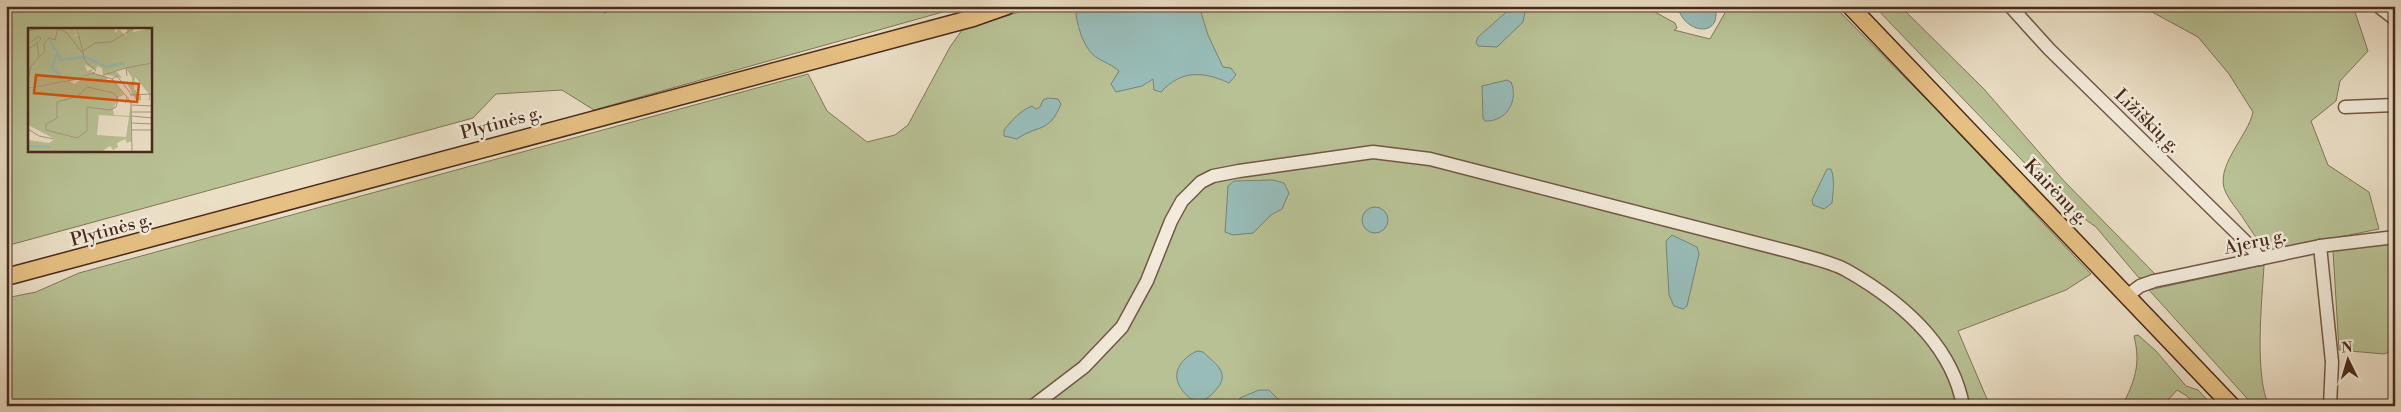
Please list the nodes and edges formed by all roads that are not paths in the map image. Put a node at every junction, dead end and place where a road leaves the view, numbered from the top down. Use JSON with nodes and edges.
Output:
{"nodes":[{"id":1,"x":1007,"y":6,"type":"edge"},
{"id":2,"x":1850,"y":6,"type":"edge"},
{"id":3,"x":2010,"y":6,"type":"edge"},
{"id":4,"x":2378,"y":6,"type":"edge"},
{"id":5,"x":2395,"y":19,"type":"edge"},
{"id":6,"x":2395,"y":105,"type":"edge"},
{"id":7,"x":2345,"y":107,"type":"dead end"},
{"id":8,"x":2395,"y":237,"type":"edge"},
{"id":9,"x":2320,"y":246,"type":"junction"},
{"id":10,"x":2260,"y":259,"type":"junction"},
{"id":11,"x":6,"y":278,"type":"edge"},
{"id":12,"x":2127,"y":296,"type":"junction"},
{"id":13,"x":1033,"y":406,"type":"edge"},
{"id":14,"x":1963,"y":406,"type":"edge"},
{"id":15,"x":2232,"y":406,"type":"edge"},
{"id":16,"x":2330,"y":406,"type":"edge"}],
"edges":[{"from":1,"to":11,"type":"main road","name":"Plytinės g."},
{"from":2,"to":12,"type":"main road","name":"Kairėnų g."},
{"from":3,"to":10,"type":"street","name":"Ližiškių g."},
{"from":4,"to":5,"type":"street"},
{"from":6,"to":7,"type":"street"},
{"from":8,"to":9,"type":"street","name":"Ajerų g."},
{"from":9,"to":10,"type":"street","name":"Ajerų g."},
{"from":9,"to":16,"type":"street"},
{"from":10,"to":12,"type":"street","name":"Ajerų g."},
{"from":12,"to":15,"type":"main road","name":"Kairėnų g."},
{"from":13,"to":14,"type":"street"}]}
